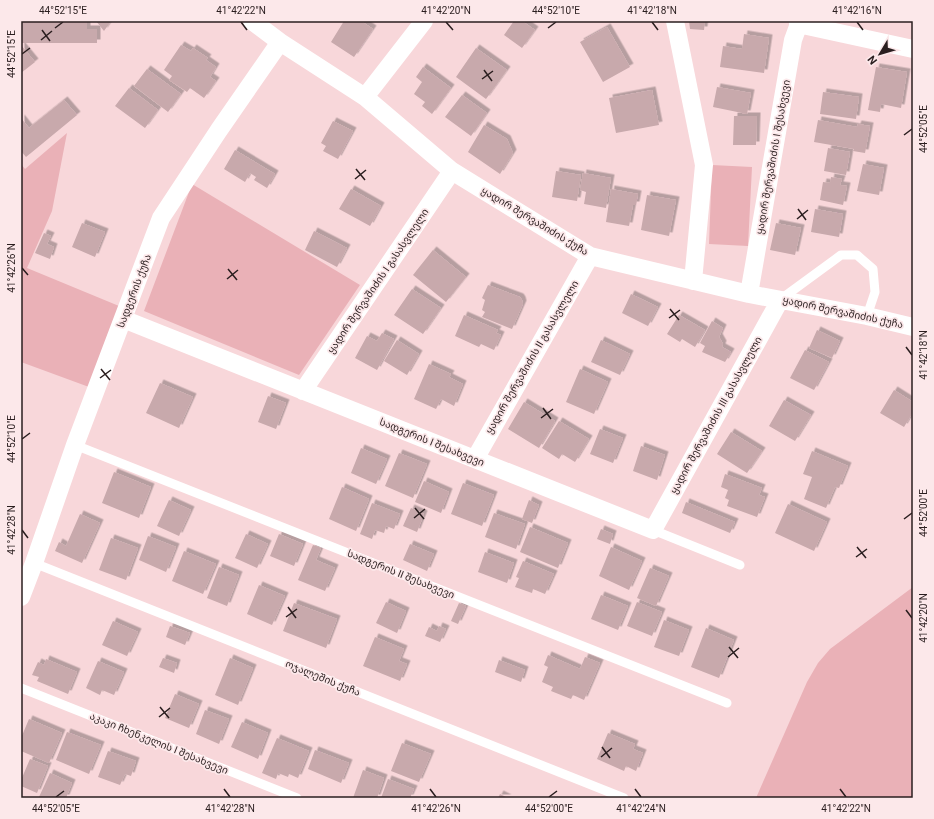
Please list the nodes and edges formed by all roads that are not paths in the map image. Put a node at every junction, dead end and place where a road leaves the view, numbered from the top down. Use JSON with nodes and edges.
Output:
{"nodes":[{"id":1,"x":252,"y":21,"type":"edge"},
{"id":2,"x":424,"y":21,"type":"edge"},
{"id":3,"x":675,"y":21,"type":"edge"},
{"id":4,"x":799,"y":22,"type":"edge"},
{"id":5,"x":280,"y":42,"type":"junction"},
{"id":6,"x":913,"y":49,"type":"edge"},
{"id":7,"x":365,"y":98,"type":"junction"},
{"id":8,"x":452,"y":171,"type":"junction"},
{"id":9,"x":590,"y":256,"type":"junction"},
{"id":10,"x":693,"y":281,"type":"junction"},
{"id":11,"x":749,"y":294,"type":"junction"},
{"id":12,"x":780,"y":300,"type":"junction"},
{"id":13,"x":867,"y":316,"type":"junction"},
{"id":14,"x":123,"y":319,"type":"junction"},
{"id":15,"x":913,"y":327,"type":"edge"},
{"id":16,"x":303,"y":391,"type":"junction"},
{"id":17,"x":75,"y":445,"type":"junction"},
{"id":18,"x":474,"y":459,"type":"junction"},
{"id":19,"x":653,"y":530,"type":"junction"},
{"id":20,"x":28,"y":561,"type":"edge"},
{"id":21,"x":740,"y":565,"type":"dead end"},
{"id":22,"x":21,"y":597,"type":"edge"},
{"id":23,"x":21,"y":688,"type":"edge"},
{"id":24,"x":727,"y":703,"type":"dead end"},
{"id":25,"x":296,"y":798,"type":"edge"},
{"id":26,"x":624,"y":798,"type":"edge"}],
"edges":[{"from":1,"to":5,"type":"street","name":"ყადირ შერვაშიძის ქუჩა"},
{"from":2,"to":7,"type":"street"},
{"from":3,"to":10,"type":"street"},
{"from":4,"to":6,"type":"street"},
{"from":4,"to":11,"type":"street","name":"ყადირ შერვაშიძის I შესახვევი"},
{"from":5,"to":7,"type":"street","name":"ყადირ შერვაშიძის ქუჩა"},
{"from":5,"to":14,"type":"street","name":"სადგერის ქუჩა"},
{"from":7,"to":8,"type":"street","name":"ყადირ შერვაშიძის ქუჩა"},
{"from":8,"to":9,"type":"street","name":"ყადირ შერვაშიძის ქუჩა"},
{"from":8,"to":16,"type":"street","name":"ყადირ შერვაშიძის I გასასვლელი"},
{"from":9,"to":10,"type":"street","name":"ყადირ შერვაშიძის ქუჩა"},
{"from":9,"to":18,"type":"street","name":"ყადირ შერვაშიძის II გასასვლელი"},
{"from":10,"to":11,"type":"street","name":"ყადირ შერვაშიძის ქუჩა"},
{"from":11,"to":12,"type":"street","name":"ყადირ შერვაშიძის ქუჩა"},
{"from":12,"to":13,"type":"street","name":"ყადირ შერვაშიძის ქუჩა"},
{"from":12,"to":13,"type":"lane"},
{"from":12,"to":19,"type":"street","name":"ყადირ შერვაშიძის III გასასვლელი"},
{"from":13,"to":15,"type":"street","name":"ყადირ შერვაშიძის ქუჩა"},
{"from":14,"to":16,"type":"street","name":"სადგერის I შესახვევი"},
{"from":14,"to":17,"type":"street","name":"სადგერის ქუჩა"},
{"from":16,"to":18,"type":"street","name":"სადგერის I შესახვევი"},
{"from":17,"to":20,"type":"street","name":"სადგერის ქუჩა"},
{"from":17,"to":24,"type":"lane","name":"სადგერის II შესახვევი"},
{"from":18,"to":19,"type":"street","name":"სადგერის I შესახვევი"},
{"from":19,"to":21,"type":"lane","name":"სადგერის I შესახვევი"},
{"from":20,"to":22,"type":"street","name":"სადგერის ქუჩა"},
{"from":20,"to":26,"type":"lane","name":"ოჯალეშის ქუჩა"},
{"from":23,"to":25,"type":"lane","name":"აკაკი ჩხენკელის I შესახვევი"}]}
